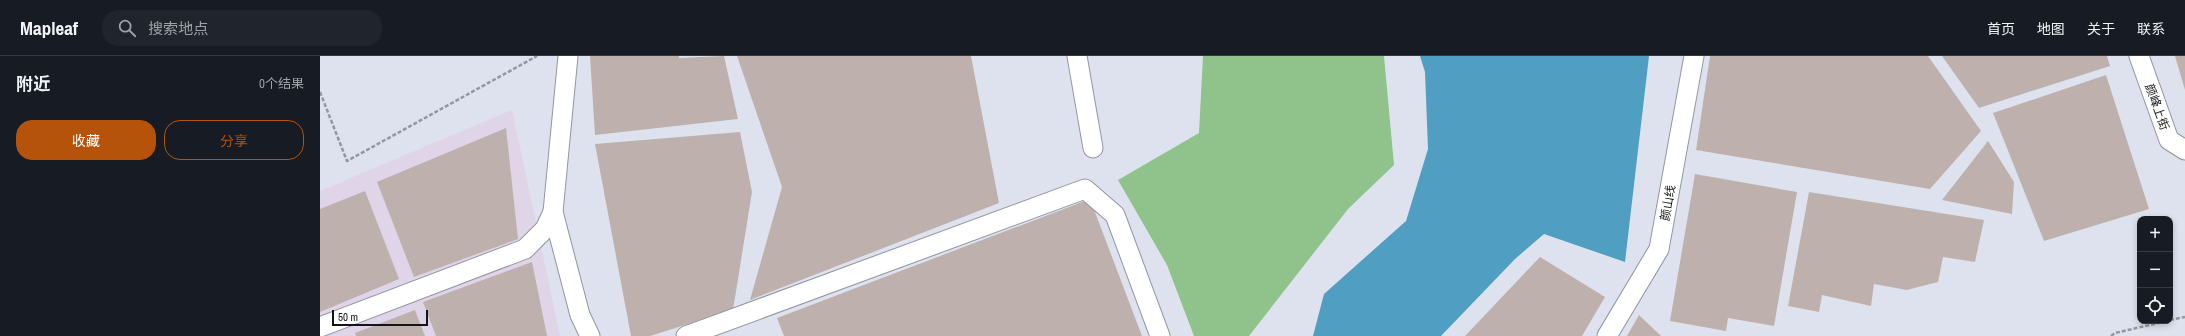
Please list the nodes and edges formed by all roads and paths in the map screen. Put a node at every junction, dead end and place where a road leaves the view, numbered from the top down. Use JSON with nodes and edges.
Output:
{"nodes":[{"id":1,"x":537,"y":56,"type":"edge"},
{"id":2,"x":568,"y":56,"type":"edge"},
{"id":3,"x":1077,"y":56,"type":"edge"},
{"id":4,"x":1694,"y":56,"type":"edge"},
{"id":5,"x":2139,"y":56,"type":"edge"},
{"id":6,"x":320,"y":92,"type":"edge"},
{"id":7,"x":1093,"y":148,"type":"dead end"},
{"id":8,"x":2185,"y":150,"type":"edge"},
{"id":9,"x":553,"y":212,"type":"junction"},
{"id":10,"x":2185,"y":317,"type":"edge"},
{"id":11,"x":2173,"y":319,"type":"edge"},
{"id":12,"x":2154,"y":324,"type":"edge"},
{"id":13,"x":320,"y":327,"type":"edge"},
{"id":14,"x":590,"y":336,"type":"edge"},
{"id":15,"x":686,"y":336,"type":"edge"},
{"id":16,"x":1160,"y":336,"type":"edge"},
{"id":17,"x":1607,"y":336,"type":"edge"},
{"id":18,"x":2111,"y":336,"type":"edge"}],
"edges":[{"from":1,"to":6,"type":"path"},
{"from":2,"to":9,"type":"street"},
{"from":3,"to":7,"type":"street"},
{"from":4,"to":17,"type":"street","name":"颜山线"},
{"from":5,"to":8,"type":"street","name":"颜峰上街"},
{"from":9,"to":13,"type":"street"},
{"from":9,"to":14,"type":"street"},
{"from":10,"to":11,"type":"path"},
{"from":12,"to":18,"type":"path"},
{"from":15,"to":16,"type":"street"}]}
